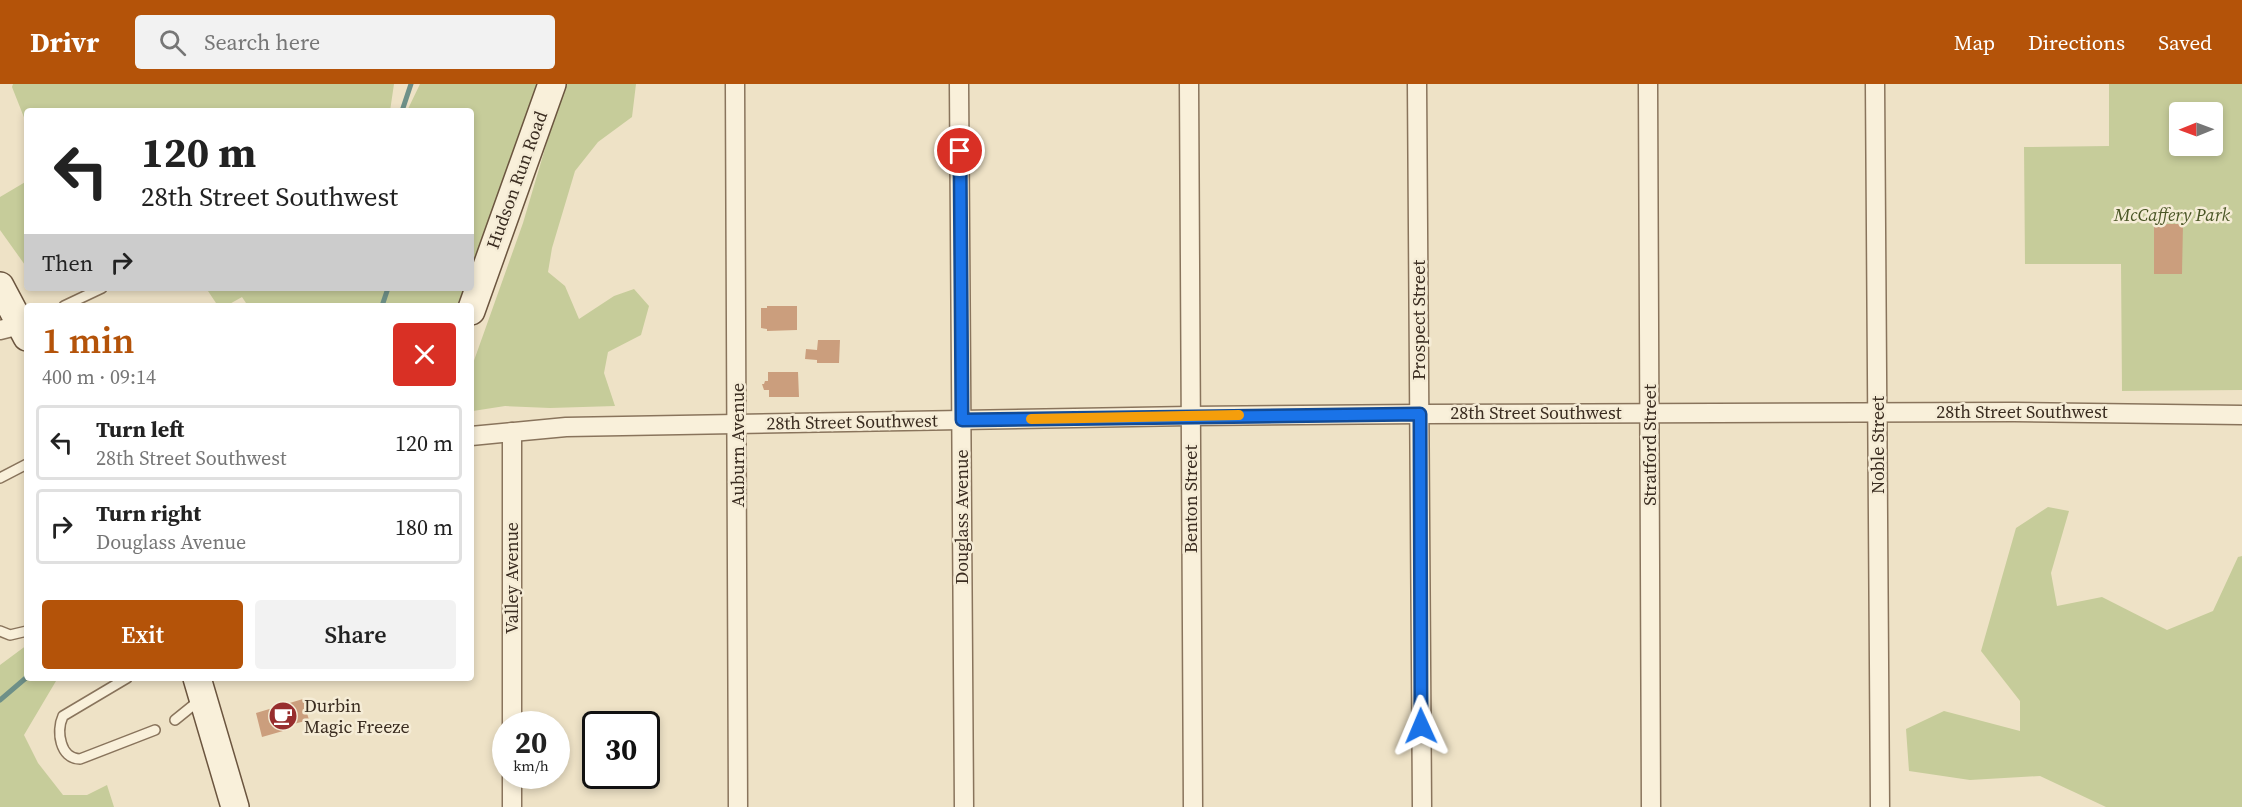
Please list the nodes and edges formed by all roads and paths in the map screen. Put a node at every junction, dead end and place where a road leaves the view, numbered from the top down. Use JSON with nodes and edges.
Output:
{"nodes":[{"id":1,"x":552,"y":84,"type":"edge"},
{"id":2,"x":735,"y":84,"type":"edge"},
{"id":3,"x":959,"y":84,"type":"edge"},
{"id":4,"x":1189,"y":84,"type":"edge"},
{"id":5,"x":1417,"y":84,"type":"edge"},
{"id":6,"x":1648,"y":84,"type":"edge"},
{"id":7,"x":1875,"y":84,"type":"edge"},
{"id":8,"x":0,"y":286,"type":"edge"},
{"id":9,"x":96,"y":291,"type":"edge"},
{"id":10,"x":70,"y":303,"type":"edge"},
{"id":11,"x":474,"y":303,"type":"edge"},
{"id":12,"x":19,"y":328,"type":"edge"},
{"id":13,"x":1878,"y":412,"type":"junction"},
{"id":14,"x":1649,"y":413,"type":"junction"},
{"id":15,"x":1420,"y":414,"type":"junction"},
{"id":16,"x":2242,"y":415,"type":"edge"},
{"id":17,"x":1190,"y":416,"type":"junction"},
{"id":18,"x":962,"y":420,"type":"junction"},
{"id":19,"x":738,"y":424,"type":"junction"},
{"id":20,"x":512,"y":432,"type":"junction"},
{"id":21,"x":474,"y":436,"type":"edge"},
{"id":22,"x":24,"y":466,"type":"edge"},
{"id":23,"x":0,"y":478,"type":"edge"},
{"id":24,"x":0,"y":631,"type":"edge"},
{"id":25,"x":24,"y":632,"type":"edge"},
{"id":26,"x":122,"y":681,"type":"edge"},
{"id":27,"x":207,"y":684,"type":"edge"},
{"id":28,"x":512,"y":711,"type":"edge"},
{"id":29,"x":175,"y":720,"type":"dead end"},
{"id":30,"x":155,"y":730,"type":"dead end"},
{"id":31,"x":512,"y":789,"type":"edge"},
{"id":32,"x":235,"y":807,"type":"edge"},
{"id":33,"x":513,"y":807,"type":"edge"},
{"id":34,"x":738,"y":807,"type":"edge"},
{"id":35,"x":964,"y":807,"type":"edge"},
{"id":36,"x":1193,"y":807,"type":"edge"},
{"id":37,"x":1422,"y":807,"type":"edge"},
{"id":38,"x":1652,"y":807,"type":"edge"},
{"id":39,"x":1880,"y":807,"type":"edge"}],
"edges":[{"from":1,"to":11,"type":"main road","name":"Hudson Run Road"},
{"from":2,"to":19,"type":"street","name":"Auburn Avenue"},
{"from":3,"to":18,"type":"street","name":"Douglass Avenue"},
{"from":4,"to":17,"type":"street","name":"Benton Street"},
{"from":5,"to":15,"type":"street","name":"Prospect Street"},
{"from":6,"to":14,"type":"street","name":"Stratford Street"},
{"from":7,"to":13,"type":"street","name":"Noble Street"},
{"from":8,"to":12,"type":"main road"},
{"from":9,"to":10,"type":"lane"},
{"from":13,"to":14,"type":"street","name":"28th Street Southwest"},
{"from":13,"to":16,"type":"street","name":"28th Street Southwest"},
{"from":13,"to":39,"type":"street","name":"Noble Street"},
{"from":14,"to":15,"type":"street","name":"28th Street Southwest"},
{"from":14,"to":38,"type":"street","name":"Stratford Street"},
{"from":15,"to":17,"type":"street","name":"28th Street Southwest"},
{"from":15,"to":37,"type":"street","name":"Prospect Street"},
{"from":17,"to":18,"type":"street","name":"28th Street Southwest"},
{"from":17,"to":36,"type":"street","name":"Benton Street"},
{"from":18,"to":19,"type":"street","name":"28th Street Southwest"},
{"from":18,"to":35,"type":"street","name":"Douglass Avenue"},
{"from":19,"to":20,"type":"street","name":"28th Street Southwest"},
{"from":19,"to":34,"type":"street","name":"Auburn Avenue"},
{"from":20,"to":21,"type":"street","name":"28th Street Southwest"},
{"from":20,"to":28,"type":"street","name":"Valley Avenue"},
{"from":22,"to":23,"type":"lane"},
{"from":24,"to":25,"type":"lane"},
{"from":26,"to":30,"type":"lane"},
{"from":27,"to":29,"type":"lane"},
{"from":27,"to":32,"type":"main road"},
{"from":31,"to":33,"type":"street"}]}
